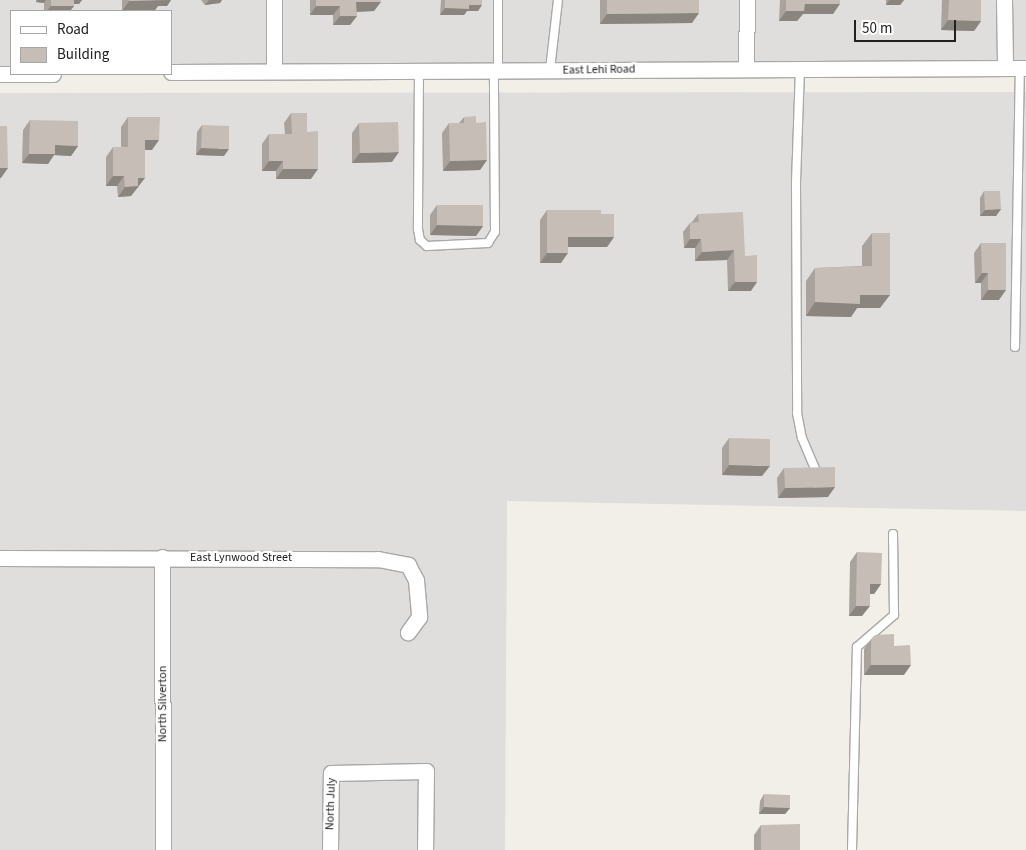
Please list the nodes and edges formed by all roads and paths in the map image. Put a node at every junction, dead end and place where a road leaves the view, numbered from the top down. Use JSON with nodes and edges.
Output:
{"nodes":[{"id":1,"x":274,"y":0,"type":"edge"},
{"id":2,"x":498,"y":0,"type":"edge"},
{"id":3,"x":558,"y":0,"type":"edge"},
{"id":4,"x":747,"y":0,"type":"edge"},
{"id":5,"x":1004,"y":0,"type":"edge"},
{"id":6,"x":746,"y":68,"type":"junction"},
{"id":7,"x":800,"y":68,"type":"junction"},
{"id":8,"x":1005,"y":68,"type":"junction"},
{"id":9,"x":1023,"y":68,"type":"edge"},
{"id":10,"x":496,"y":70,"type":"junction"},
{"id":11,"x":550,"y":70,"type":"junction"},
{"id":12,"x":274,"y":71,"type":"junction"},
{"id":13,"x":419,"y":71,"type":"junction"},
{"id":14,"x":172,"y":72,"type":"edge"},
{"id":15,"x":1014,"y":347,"type":"dead end"},
{"id":16,"x":815,"y":468,"type":"edge"},
{"id":17,"x":893,"y":534,"type":"dead end"},
{"id":18,"x":0,"y":558,"type":"edge"},
{"id":19,"x":162,"y":558,"type":"junction"},
{"id":20,"x":408,"y":632,"type":"dead end"},
{"id":21,"x":163,"y":850,"type":"edge"},
{"id":22,"x":330,"y":850,"type":"edge"},
{"id":23,"x":424,"y":850,"type":"edge"},
{"id":24,"x":852,"y":850,"type":"edge"}],
"edges":[{"from":1,"to":12,"type":"street"},
{"from":2,"to":10,"type":"lane"},
{"from":3,"to":11,"type":"lane"},
{"from":4,"to":6,"type":"street"},
{"from":5,"to":8,"type":"street"},
{"from":6,"to":7,"type":"street","name":"East Lehi Road"},
{"from":6,"to":11,"type":"street","name":"East Lehi Road"},
{"from":7,"to":8,"type":"street","name":"East Lehi Road"},
{"from":7,"to":16,"type":"lane"},
{"from":8,"to":9,"type":"street","name":"East Lehi Road"},
{"from":9,"to":15,"type":"lane"},
{"from":10,"to":11,"type":"street","name":"East Lehi Road"},
{"from":10,"to":13,"type":"street","name":"East Lehi Road"},
{"from":10,"to":13,"type":"lane"},
{"from":12,"to":13,"type":"street","name":"East Lehi Road"},
{"from":12,"to":14,"type":"street","name":"East Lehi Road"},
{"from":17,"to":24,"type":"lane"},
{"from":18,"to":19,"type":"street","name":"East Lynwood Street"},
{"from":19,"to":20,"type":"street","name":"East Lynwood Street"},
{"from":19,"to":21,"type":"street","name":"North Silverton"},
{"from":22,"to":23,"type":"street","name":"North July"}]}
